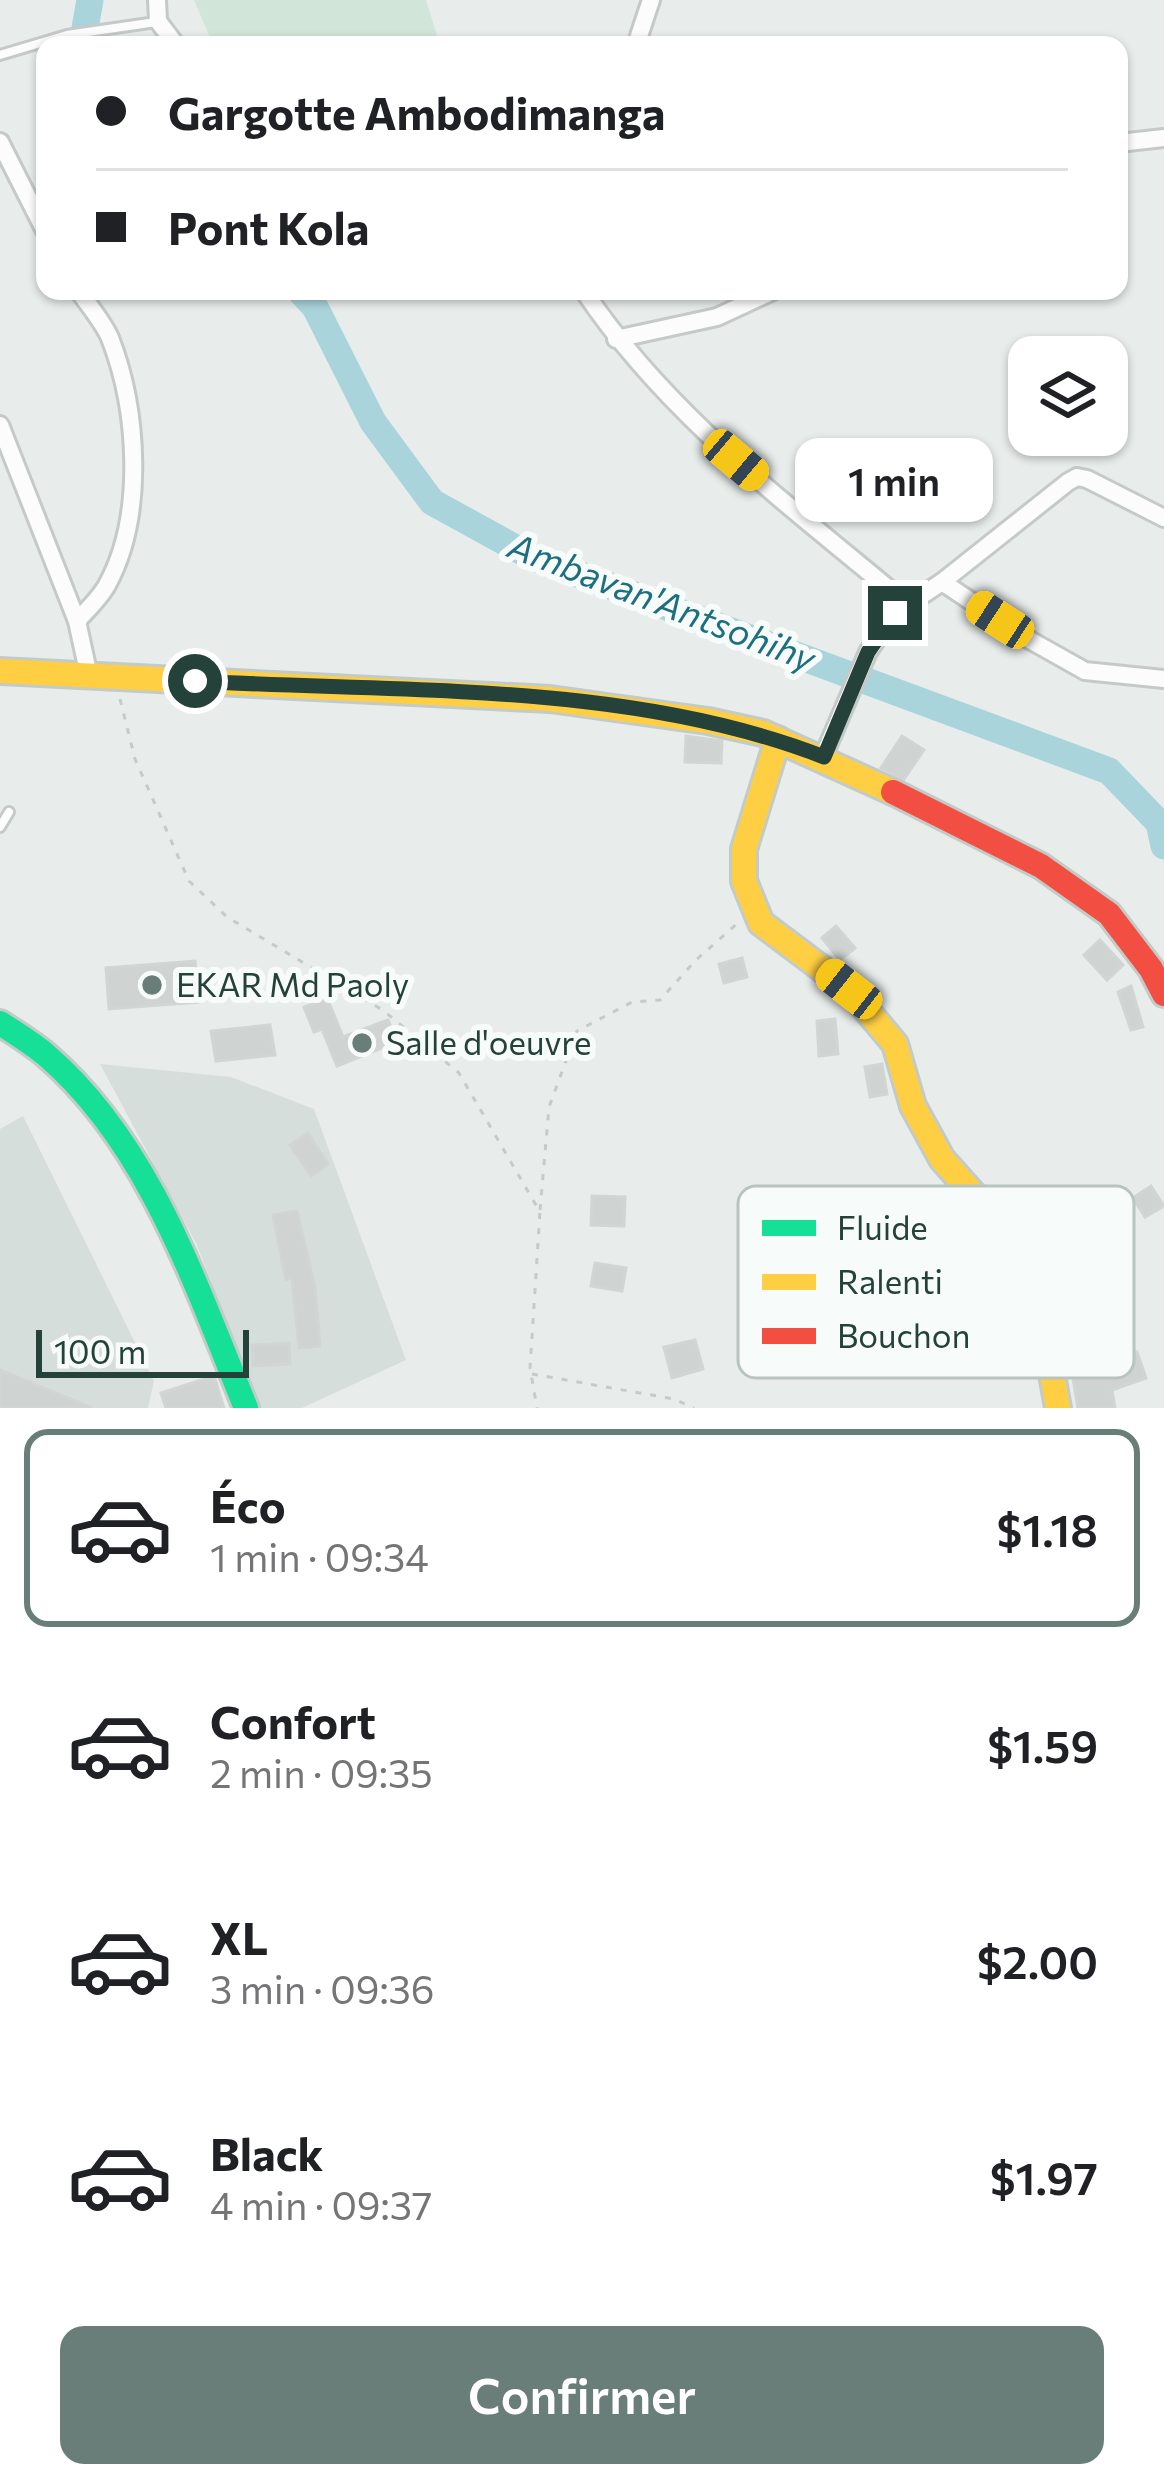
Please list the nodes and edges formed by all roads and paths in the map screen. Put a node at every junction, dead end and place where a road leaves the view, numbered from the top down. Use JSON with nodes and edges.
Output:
{"nodes":[{"id":1,"x":157,"y":0,"type":"edge"},
{"id":2,"x":651,"y":0,"type":"edge"},
{"id":3,"x":158,"y":21,"type":"junction"},
{"id":4,"x":64,"y":36,"type":"edge"},
{"id":5,"x":169,"y":36,"type":"edge"},
{"id":6,"x":639,"y":36,"type":"edge"},
{"id":7,"x":36,"y":44,"type":"edge"},
{"id":8,"x":0,"y":55,"type":"edge"},
{"id":9,"x":1164,"y":138,"type":"edge"},
{"id":10,"x":0,"y":142,"type":"edge"},
{"id":11,"x":1128,"y":142,"type":"edge"},
{"id":12,"x":36,"y":213,"type":"edge"},
{"id":13,"x":85,"y":300,"type":"edge"},
{"id":14,"x":590,"y":300,"type":"edge"},
{"id":15,"x":753,"y":300,"type":"edge"},
{"id":16,"x":616,"y":339,"type":"junction"},
{"id":17,"x":0,"y":425,"type":"edge"},
{"id":18,"x":1164,"y":518,"type":"edge"},
{"id":19,"x":942,"y":582,"type":"junction"},
{"id":20,"x":908,"y":604,"type":"junction"},
{"id":21,"x":77,"y":621,"type":"junction"},
{"id":22,"x":0,"y":671,"type":"edge"},
{"id":23,"x":101,"y":676,"type":"junction"},
{"id":24,"x":1164,"y":679,"type":"edge"},
{"id":25,"x":778,"y":740,"type":"junction"},
{"id":26,"x":824,"y":757,"type":"junction"},
{"id":27,"x":9,"y":812,"type":"dead end"},
{"id":28,"x":0,"y":827,"type":"edge"},
{"id":29,"x":755,"y":908,"type":"junction"},
{"id":30,"x":1164,"y":994,"type":"edge"},
{"id":31,"x":0,"y":1023,"type":"edge"},
{"id":32,"x":966,"y":1186,"type":"edge"},
{"id":33,"x":540,"y":1212,"type":"junction"},
{"id":34,"x":531,"y":1374,"type":"junction"},
{"id":35,"x":1053,"y":1378,"type":"edge"},
{"id":36,"x":245,"y":1408,"type":"edge"},
{"id":37,"x":537,"y":1408,"type":"edge"},
{"id":38,"x":694,"y":1408,"type":"edge"},
{"id":39,"x":1058,"y":1408,"type":"edge"}],
"edges":[{"from":1,"to":3,"type":"street"},
{"from":2,"to":6,"type":"street"},
{"from":3,"to":4,"type":"lane"},
{"from":3,"to":5,"type":"street"},
{"from":7,"to":8,"type":"lane"},
{"from":9,"to":11,"type":"street"},
{"from":10,"to":12,"type":"street"},
{"from":13,"to":21,"type":"street"},
{"from":14,"to":16,"type":"street"},
{"from":15,"to":16,"type":"street"},
{"from":16,"to":20,"type":"street"},
{"from":17,"to":21,"type":"street"},
{"from":18,"to":19,"type":"street"},
{"from":19,"to":20,"type":"street"},
{"from":19,"to":24,"type":"street"},
{"from":20,"to":26,"type":"street"},
{"from":21,"to":23,"type":"street"},
{"from":22,"to":23,"type":"street"},
{"from":23,"to":25,"type":"street"},
{"from":23,"to":33,"type":"path"},
{"from":25,"to":26,"type":"street"},
{"from":25,"to":29,"type":"street"},
{"from":26,"to":30,"type":"street"},
{"from":27,"to":28,"type":"lane"},
{"from":29,"to":32,"type":"street"},
{"from":29,"to":33,"type":"path"},
{"from":31,"to":36,"type":"street"},
{"from":33,"to":34,"type":"path"},
{"from":34,"to":37,"type":"path"},
{"from":34,"to":38,"type":"path"},
{"from":35,"to":39,"type":"street"}]}
